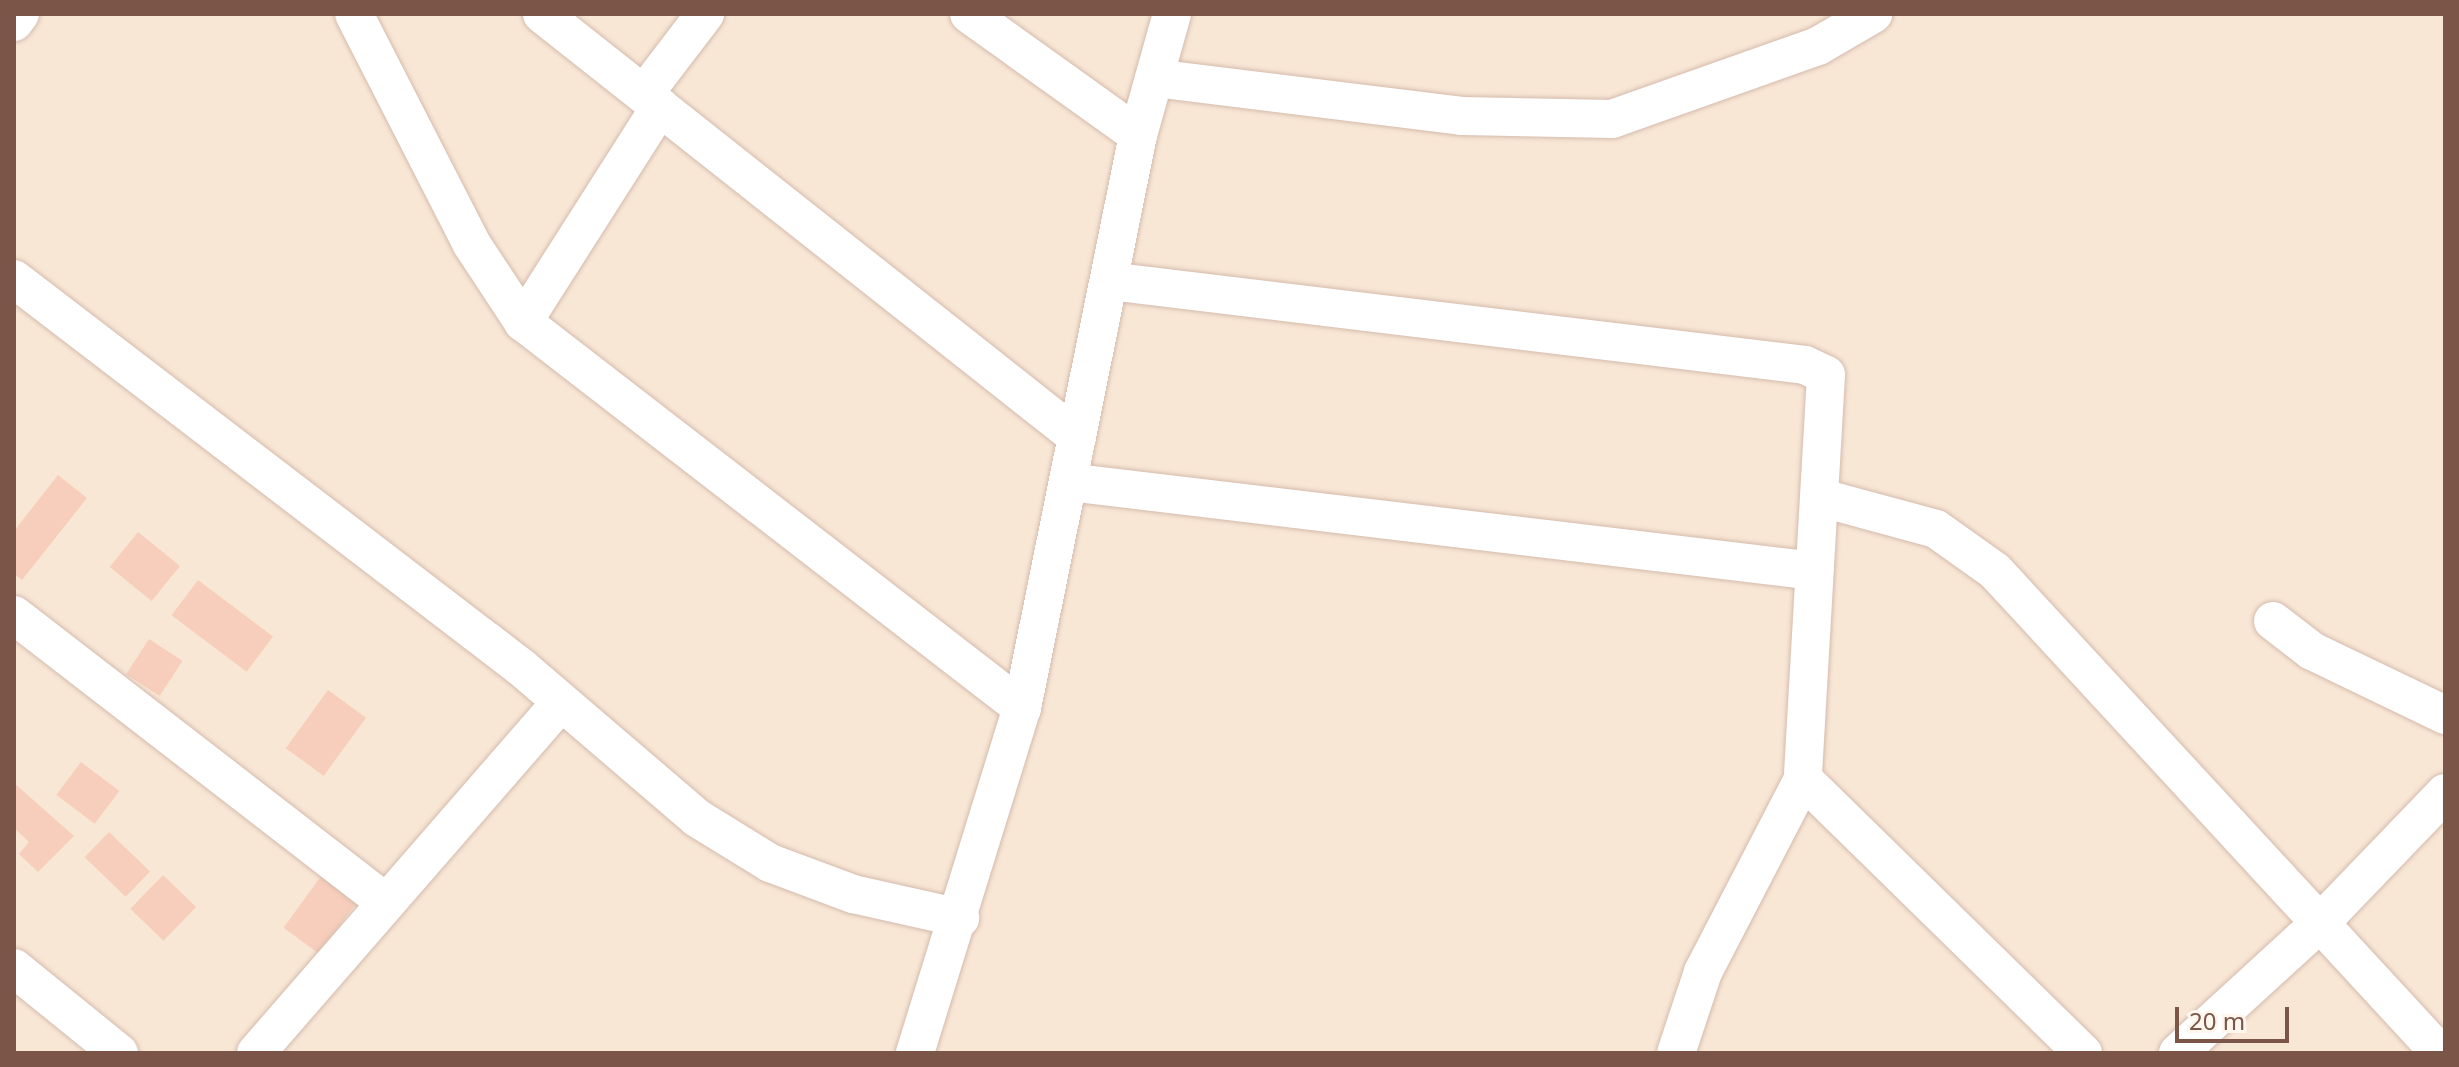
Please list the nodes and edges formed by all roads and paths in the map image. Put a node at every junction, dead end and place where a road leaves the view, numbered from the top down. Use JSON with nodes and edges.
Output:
{"nodes":[{"id":1,"x":20,"y":14,"type":"edge"},
{"id":2,"x":354,"y":14,"type":"edge"},
{"id":3,"x":542,"y":14,"type":"edge"},
{"id":4,"x":705,"y":14,"type":"edge"},
{"id":5,"x":969,"y":14,"type":"edge"},
{"id":6,"x":1172,"y":14,"type":"edge"},
{"id":7,"x":1873,"y":14,"type":"edge"},
{"id":8,"x":14,"y":22,"type":"edge"},
{"id":9,"x":1154,"y":78,"type":"junction"},
{"id":10,"x":652,"y":100,"type":"junction"},
{"id":11,"x":1138,"y":135,"type":"junction"},
{"id":12,"x":14,"y":279,"type":"edge"},
{"id":13,"x":1109,"y":281,"type":"junction"},
{"id":14,"x":523,"y":322,"type":"junction"},
{"id":15,"x":1077,"y":437,"type":"junction"},
{"id":16,"x":1068,"y":482,"type":"junction"},
{"id":17,"x":1822,"y":498,"type":"junction"},
{"id":18,"x":1814,"y":571,"type":"junction"},
{"id":19,"x":14,"y":615,"type":"edge"},
{"id":20,"x":2273,"y":621,"type":"dead end"},
{"id":21,"x":561,"y":702,"type":"junction"},
{"id":22,"x":1022,"y":708,"type":"junction"},
{"id":23,"x":2445,"y":715,"type":"edge"},
{"id":24,"x":1803,"y":779,"type":"junction"},
{"id":25,"x":2445,"y":793,"type":"edge"},
{"id":26,"x":386,"y":903,"type":"junction"},
{"id":27,"x":960,"y":918,"type":"junction"},
{"id":28,"x":2321,"y":922,"type":"junction"},
{"id":29,"x":14,"y":968,"type":"edge"},
{"id":30,"x":119,"y":1053,"type":"edge"},
{"id":31,"x":256,"y":1053,"type":"edge"},
{"id":32,"x":915,"y":1053,"type":"edge"},
{"id":33,"x":1676,"y":1053,"type":"edge"},
{"id":34,"x":2083,"y":1053,"type":"edge"},
{"id":35,"x":2178,"y":1053,"type":"edge"},
{"id":36,"x":2440,"y":1053,"type":"edge"}],
"edges":[{"from":1,"to":8,"type":"street"},
{"from":2,"to":14,"type":"street"},
{"from":3,"to":10,"type":"street"},
{"from":4,"to":10,"type":"street"},
{"from":5,"to":11,"type":"street"},
{"from":6,"to":9,"type":"street"},
{"from":7,"to":9,"type":"street"},
{"from":9,"to":11,"type":"street"},
{"from":10,"to":14,"type":"street"},
{"from":10,"to":15,"type":"street"},
{"from":11,"to":13,"type":"street"},
{"from":12,"to":21,"type":"street"},
{"from":13,"to":15,"type":"street"},
{"from":13,"to":17,"type":"street"},
{"from":14,"to":22,"type":"street"},
{"from":15,"to":16,"type":"street"},
{"from":16,"to":18,"type":"street"},
{"from":16,"to":22,"type":"street"},
{"from":17,"to":18,"type":"street"},
{"from":17,"to":28,"type":"street"},
{"from":18,"to":24,"type":"street"},
{"from":19,"to":26,"type":"street"},
{"from":20,"to":23,"type":"street"},
{"from":21,"to":26,"type":"street"},
{"from":21,"to":27,"type":"street"},
{"from":22,"to":27,"type":"street"},
{"from":24,"to":33,"type":"street"},
{"from":24,"to":34,"type":"street"},
{"from":25,"to":28,"type":"street"},
{"from":26,"to":31,"type":"street"},
{"from":27,"to":32,"type":"street"},
{"from":28,"to":35,"type":"street"},
{"from":28,"to":36,"type":"street"},
{"from":29,"to":30,"type":"street"}]}
